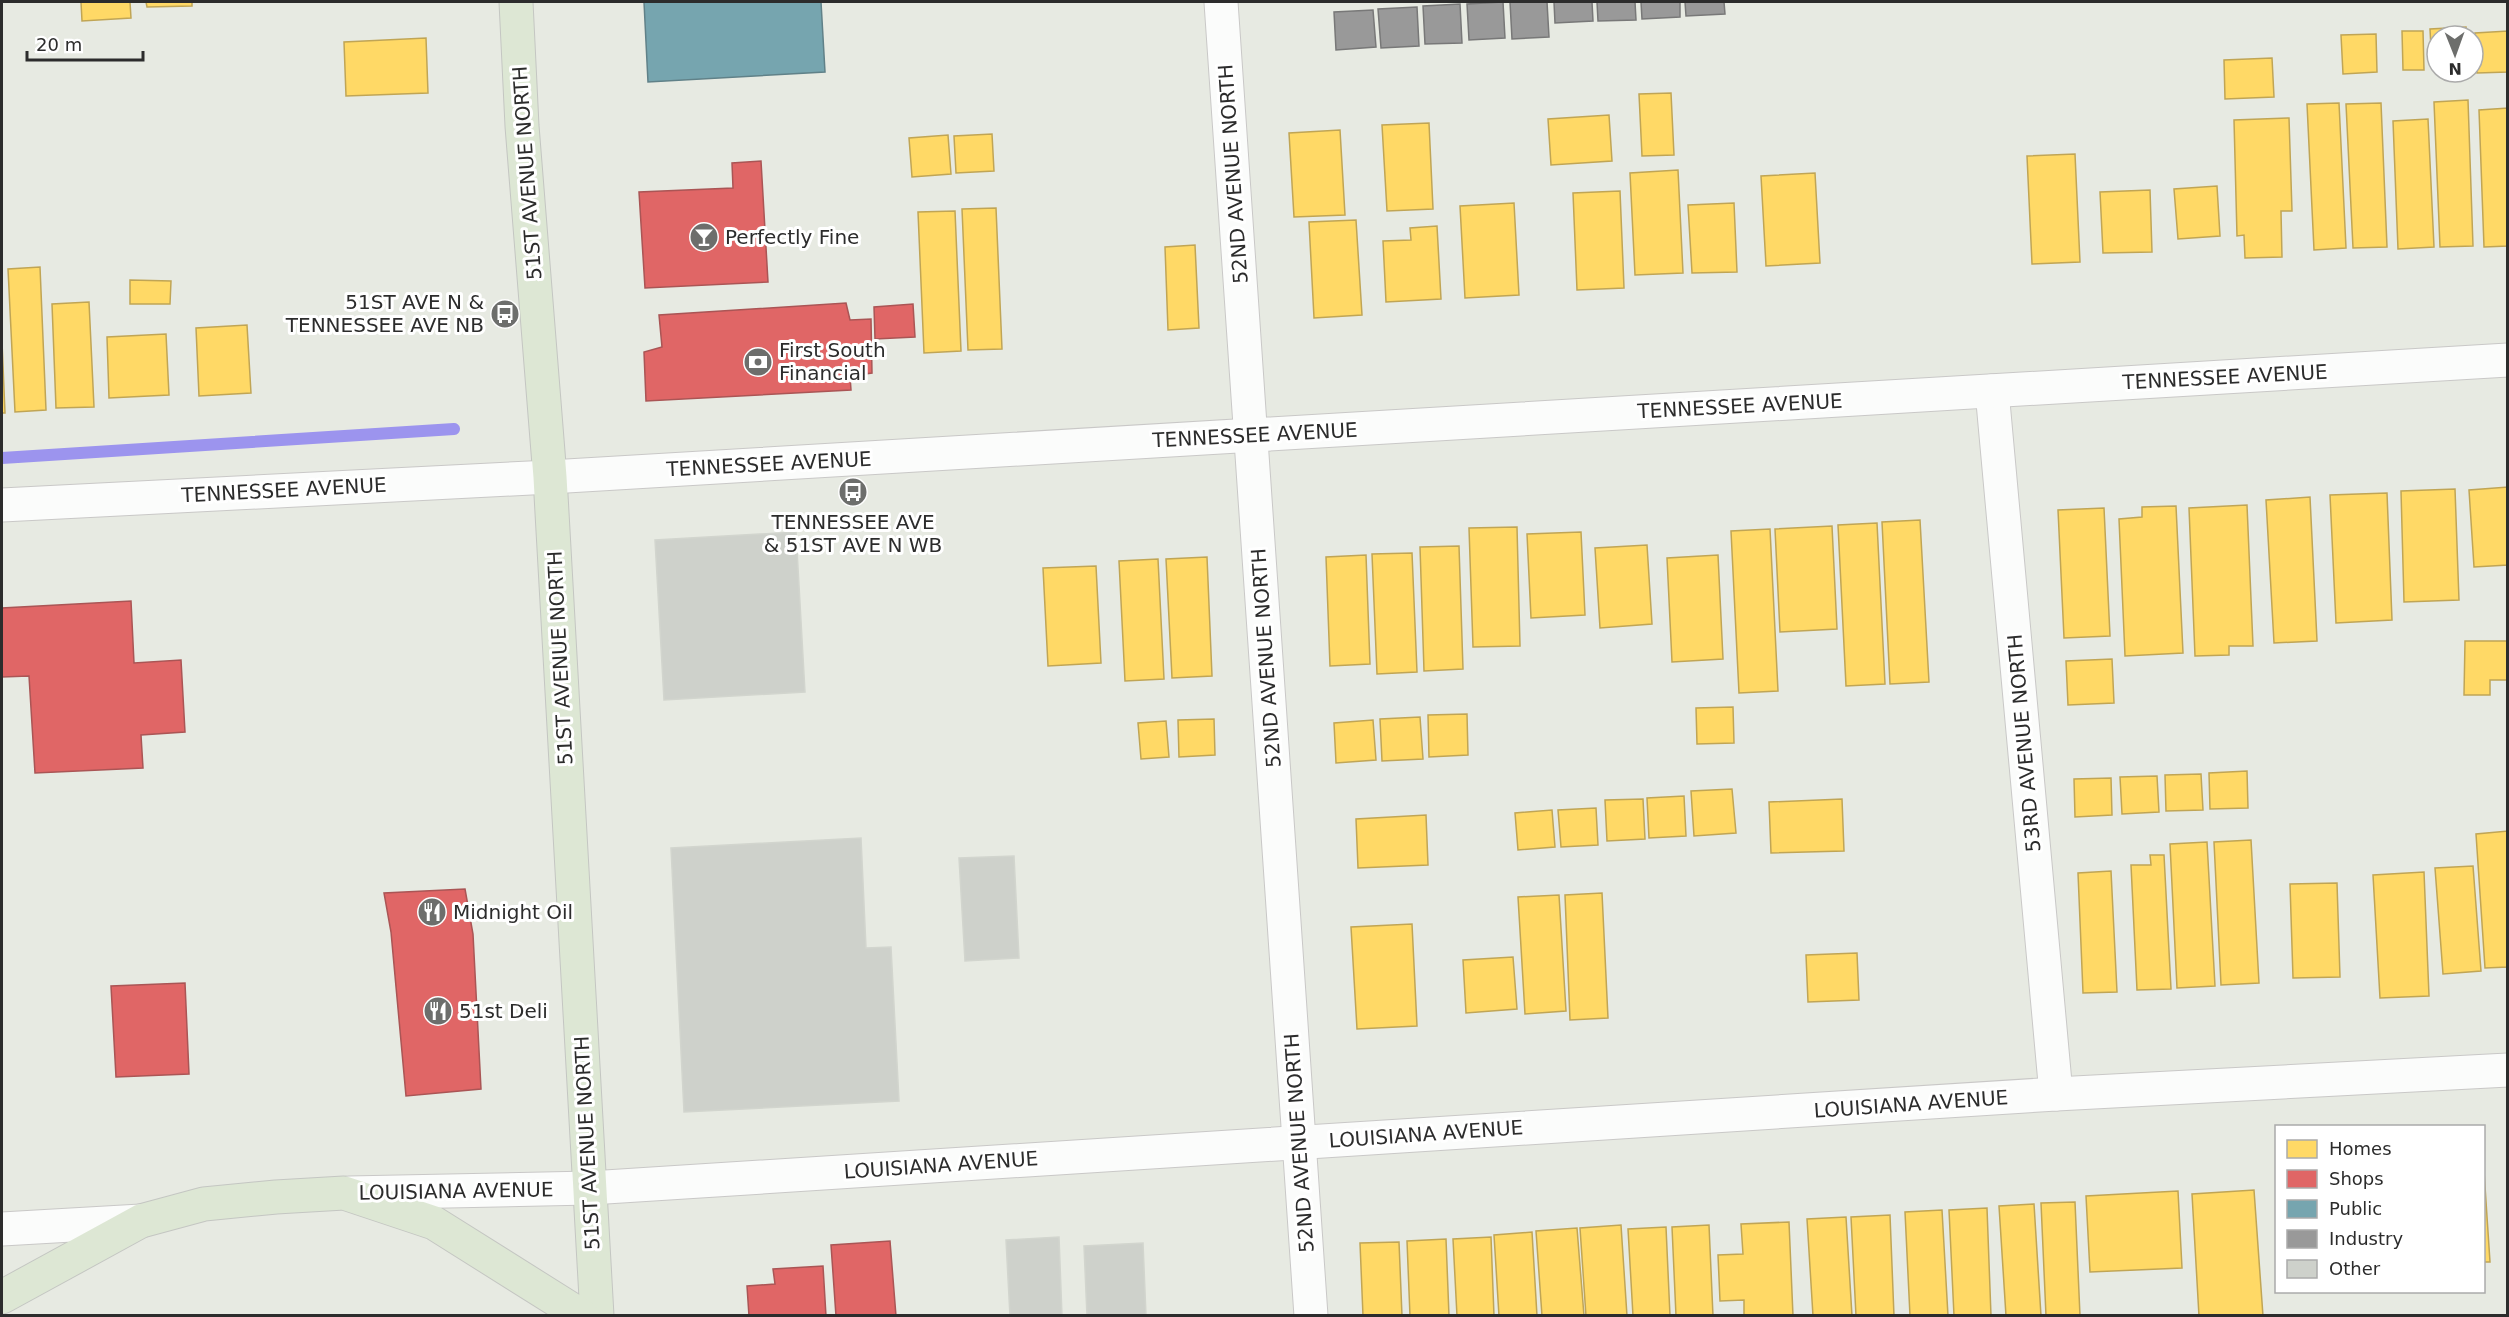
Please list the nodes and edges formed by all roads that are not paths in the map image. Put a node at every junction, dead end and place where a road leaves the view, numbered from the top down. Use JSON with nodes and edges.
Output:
{"nodes":[{"id":1,"x":516,"y":2,"type":"edge"},
{"id":2,"x":1221,"y":2,"type":"edge"},
{"id":3,"x":2508,"y":360,"type":"edge"},
{"id":4,"x":1992,"y":391,"type":"junction"},
{"id":5,"x":1252,"y":435,"type":"junction"},
{"id":6,"x":550,"y":477,"type":"junction"},
{"id":7,"x":2,"y":506,"type":"edge"},
{"id":8,"x":2508,"y":1070,"type":"edge"},
{"id":9,"x":2056,"y":1094,"type":"junction"},
{"id":10,"x":1299,"y":1142,"type":"junction"},
{"id":11,"x":590,"y":1188,"type":"junction"},
{"id":12,"x":344,"y":1193,"type":"junction"},
{"id":13,"x":141,"y":1221,"type":"junction"},
{"id":14,"x":2,"y":1229,"type":"edge"},
{"id":15,"x":2,"y":1297,"type":"edge"},
{"id":16,"x":582,"y":1316,"type":"edge"},
{"id":17,"x":597,"y":1316,"type":"edge"},
{"id":18,"x":1311,"y":1316,"type":"edge"}],
"edges":[{"from":1,"to":6,"type":"main road","name":"51ST AVENUE NORTH"},
{"from":2,"to":5,"type":"street","name":"52ND AVENUE NORTH"},
{"from":3,"to":4,"type":"street","name":"TENNESSEE AVENUE"},
{"from":4,"to":5,"type":"street","name":"TENNESSEE AVENUE"},
{"from":4,"to":9,"type":"street","name":"53RD AVENUE NORTH"},
{"from":5,"to":6,"type":"street","name":"TENNESSEE AVENUE"},
{"from":5,"to":10,"type":"street","name":"52ND AVENUE NORTH"},
{"from":6,"to":7,"type":"street","name":"TENNESSEE AVENUE"},
{"from":6,"to":11,"type":"main road","name":"51ST AVENUE NORTH"},
{"from":8,"to":9,"type":"street","name":"LOUISIANA AVENUE"},
{"from":9,"to":10,"type":"street","name":"LOUISIANA AVENUE"},
{"from":10,"to":11,"type":"street","name":"LOUISIANA AVENUE"},
{"from":10,"to":18,"type":"street","name":"52ND AVENUE NORTH"},
{"from":11,"to":12,"type":"street","name":"LOUISIANA AVENUE"},
{"from":11,"to":17,"type":"main road","name":"51ST AVENUE NORTH"},
{"from":12,"to":13,"type":"main road"},
{"from":12,"to":16,"type":"main road"},
{"from":13,"to":14,"type":"street"},
{"from":13,"to":15,"type":"main road"}]}
